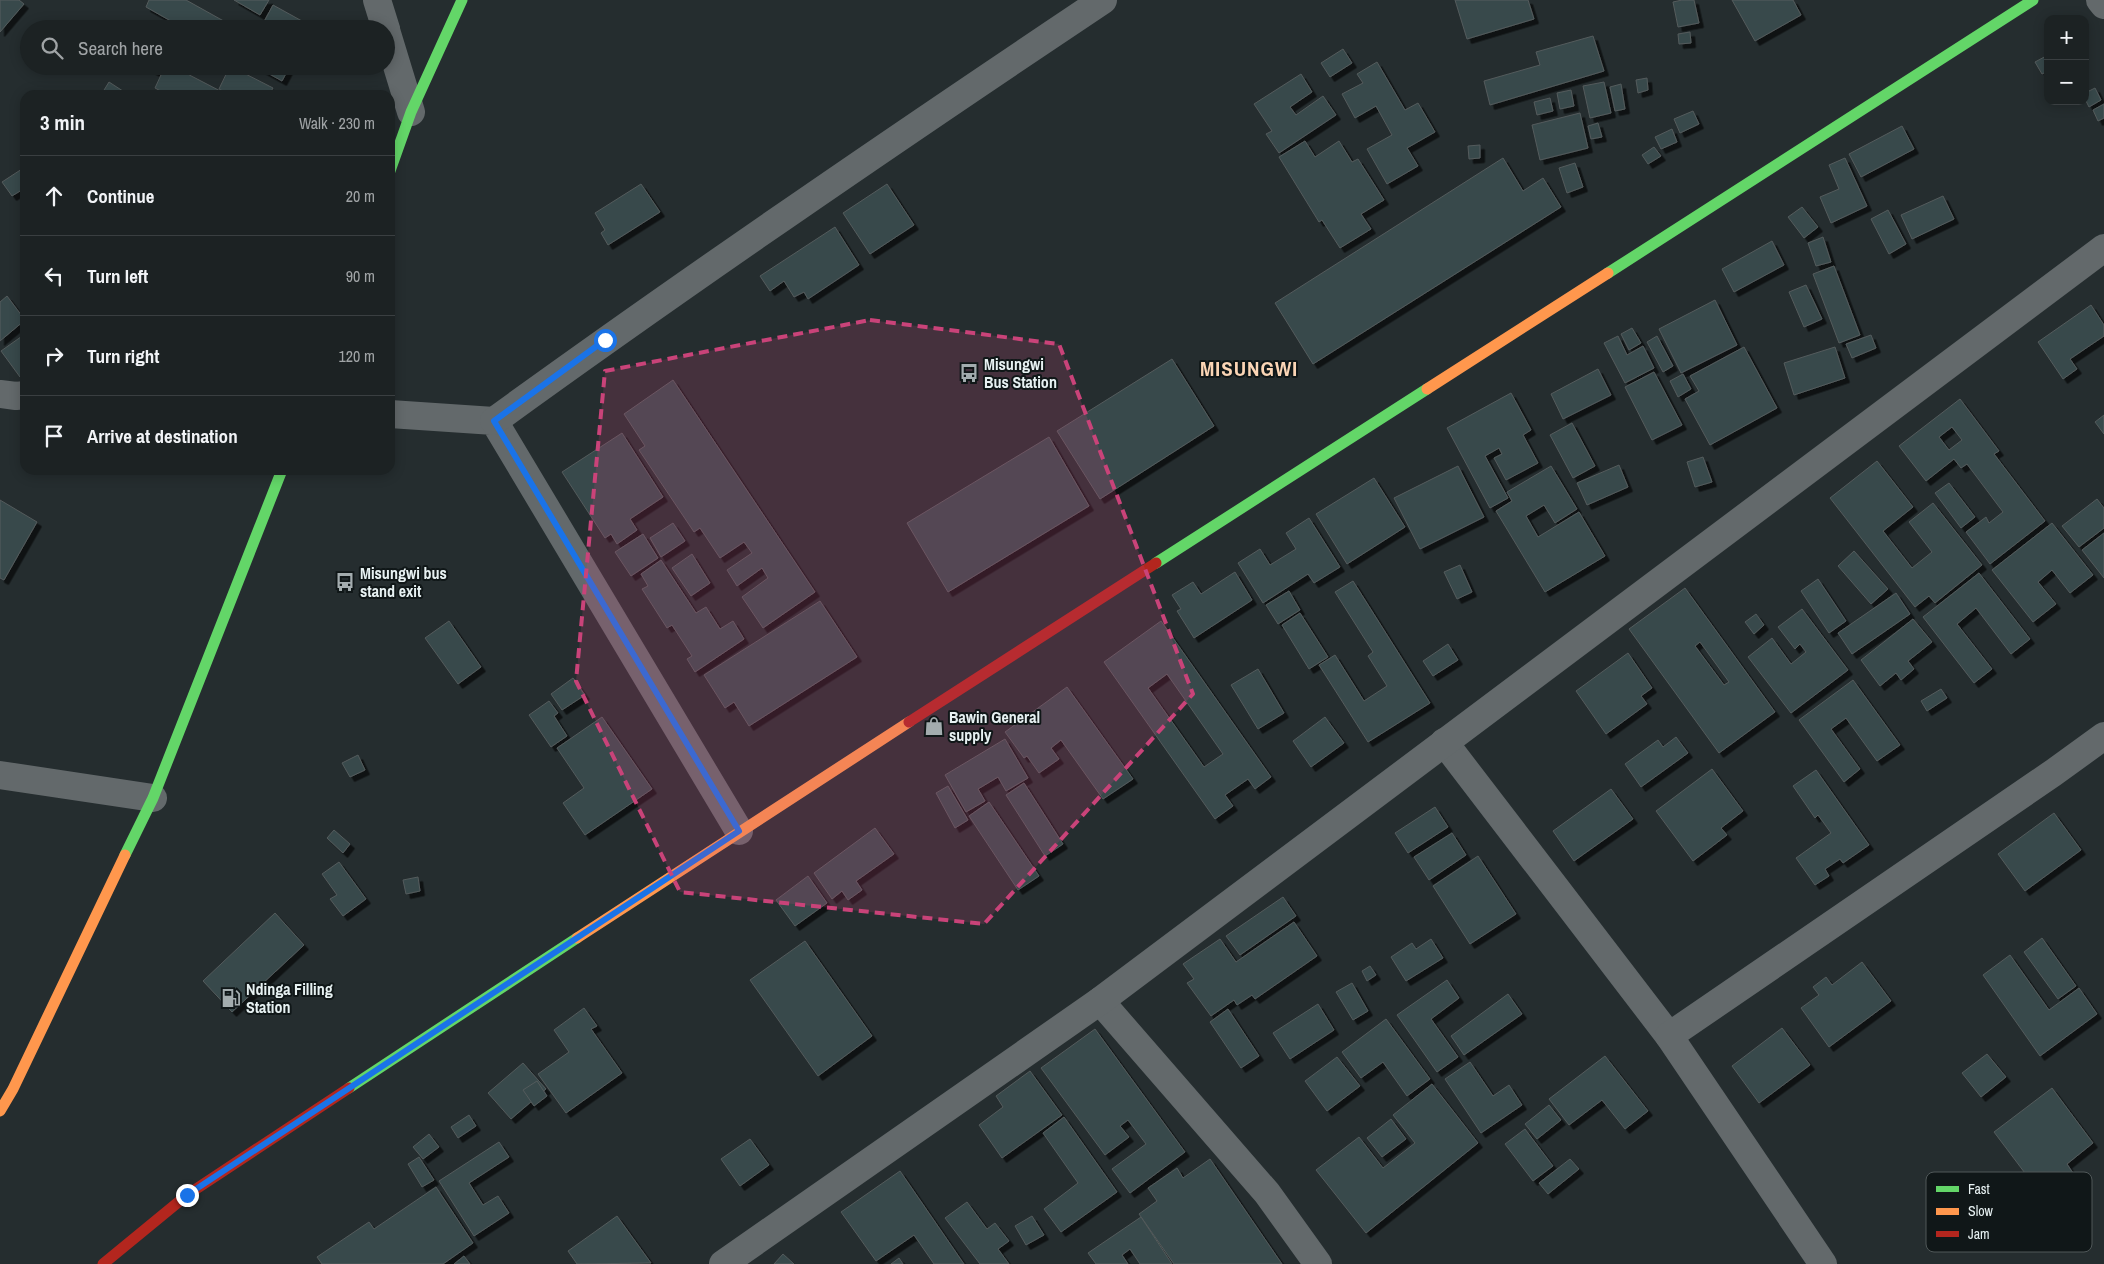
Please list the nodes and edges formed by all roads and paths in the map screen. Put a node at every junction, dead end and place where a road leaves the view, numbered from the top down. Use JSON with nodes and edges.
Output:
{"nodes":[{"id":1,"x":378,"y":0,"type":"edge"},
{"id":2,"x":462,"y":0,"type":"edge"},
{"id":3,"x":1103,"y":0,"type":"edge"},
{"id":4,"x":2033,"y":0,"type":"edge"},
{"id":5,"x":2100,"y":0,"type":"edge"},
{"id":6,"x":2104,"y":5,"type":"edge"},
{"id":7,"x":384,"y":20,"type":"edge"},
{"id":8,"x":395,"y":59,"type":"edge"},
{"id":9,"x":411,"y":112,"type":"junction"},
{"id":10,"x":395,"y":157,"type":"edge"},
{"id":11,"x":2104,"y":248,"type":"edge"},
{"id":12,"x":0,"y":394,"type":"edge"},
{"id":13,"x":20,"y":396,"type":"edge"},
{"id":14,"x":395,"y":414,"type":"edge"},
{"id":15,"x":494,"y":421,"type":"junction"},
{"id":16,"x":280,"y":475,"type":"edge"},
{"id":17,"x":2104,"y":736,"type":"edge"},
{"id":18,"x":1444,"y":742,"type":"junction"},
{"id":19,"x":0,"y":775,"type":"edge"},
{"id":20,"x":153,"y":798,"type":"junction"},
{"id":21,"x":739,"y":831,"type":"junction"},
{"id":22,"x":1100,"y":1001,"type":"junction"},
{"id":23,"x":1669,"y":1036,"type":"junction"},
{"id":24,"x":0,"y":1111,"type":"edge"},
{"id":25,"x":104,"y":1264,"type":"edge"},
{"id":26,"x":723,"y":1264,"type":"edge"},
{"id":27,"x":1318,"y":1264,"type":"edge"},
{"id":28,"x":1823,"y":1264,"type":"edge"}],
"edges":[{"from":1,"to":7,"type":"street"},
{"from":2,"to":9,"type":"main road"},
{"from":3,"to":15,"type":"street"},
{"from":4,"to":21,"type":"main road"},
{"from":5,"to":6,"type":"street"},
{"from":8,"to":9,"type":"street"},
{"from":9,"to":10,"type":"main road"},
{"from":11,"to":18,"type":"street"},
{"from":12,"to":13,"type":"street"},
{"from":14,"to":15,"type":"street"},
{"from":15,"to":21,"type":"street"},
{"from":16,"to":20,"type":"main road"},
{"from":17,"to":23,"type":"street"},
{"from":18,"to":22,"type":"street"},
{"from":18,"to":23,"type":"street"},
{"from":19,"to":20,"type":"street"},
{"from":20,"to":24,"type":"main road"},
{"from":21,"to":25,"type":"main road"},
{"from":22,"to":26,"type":"street"},
{"from":22,"to":27,"type":"street"},
{"from":23,"to":28,"type":"street"}]}
